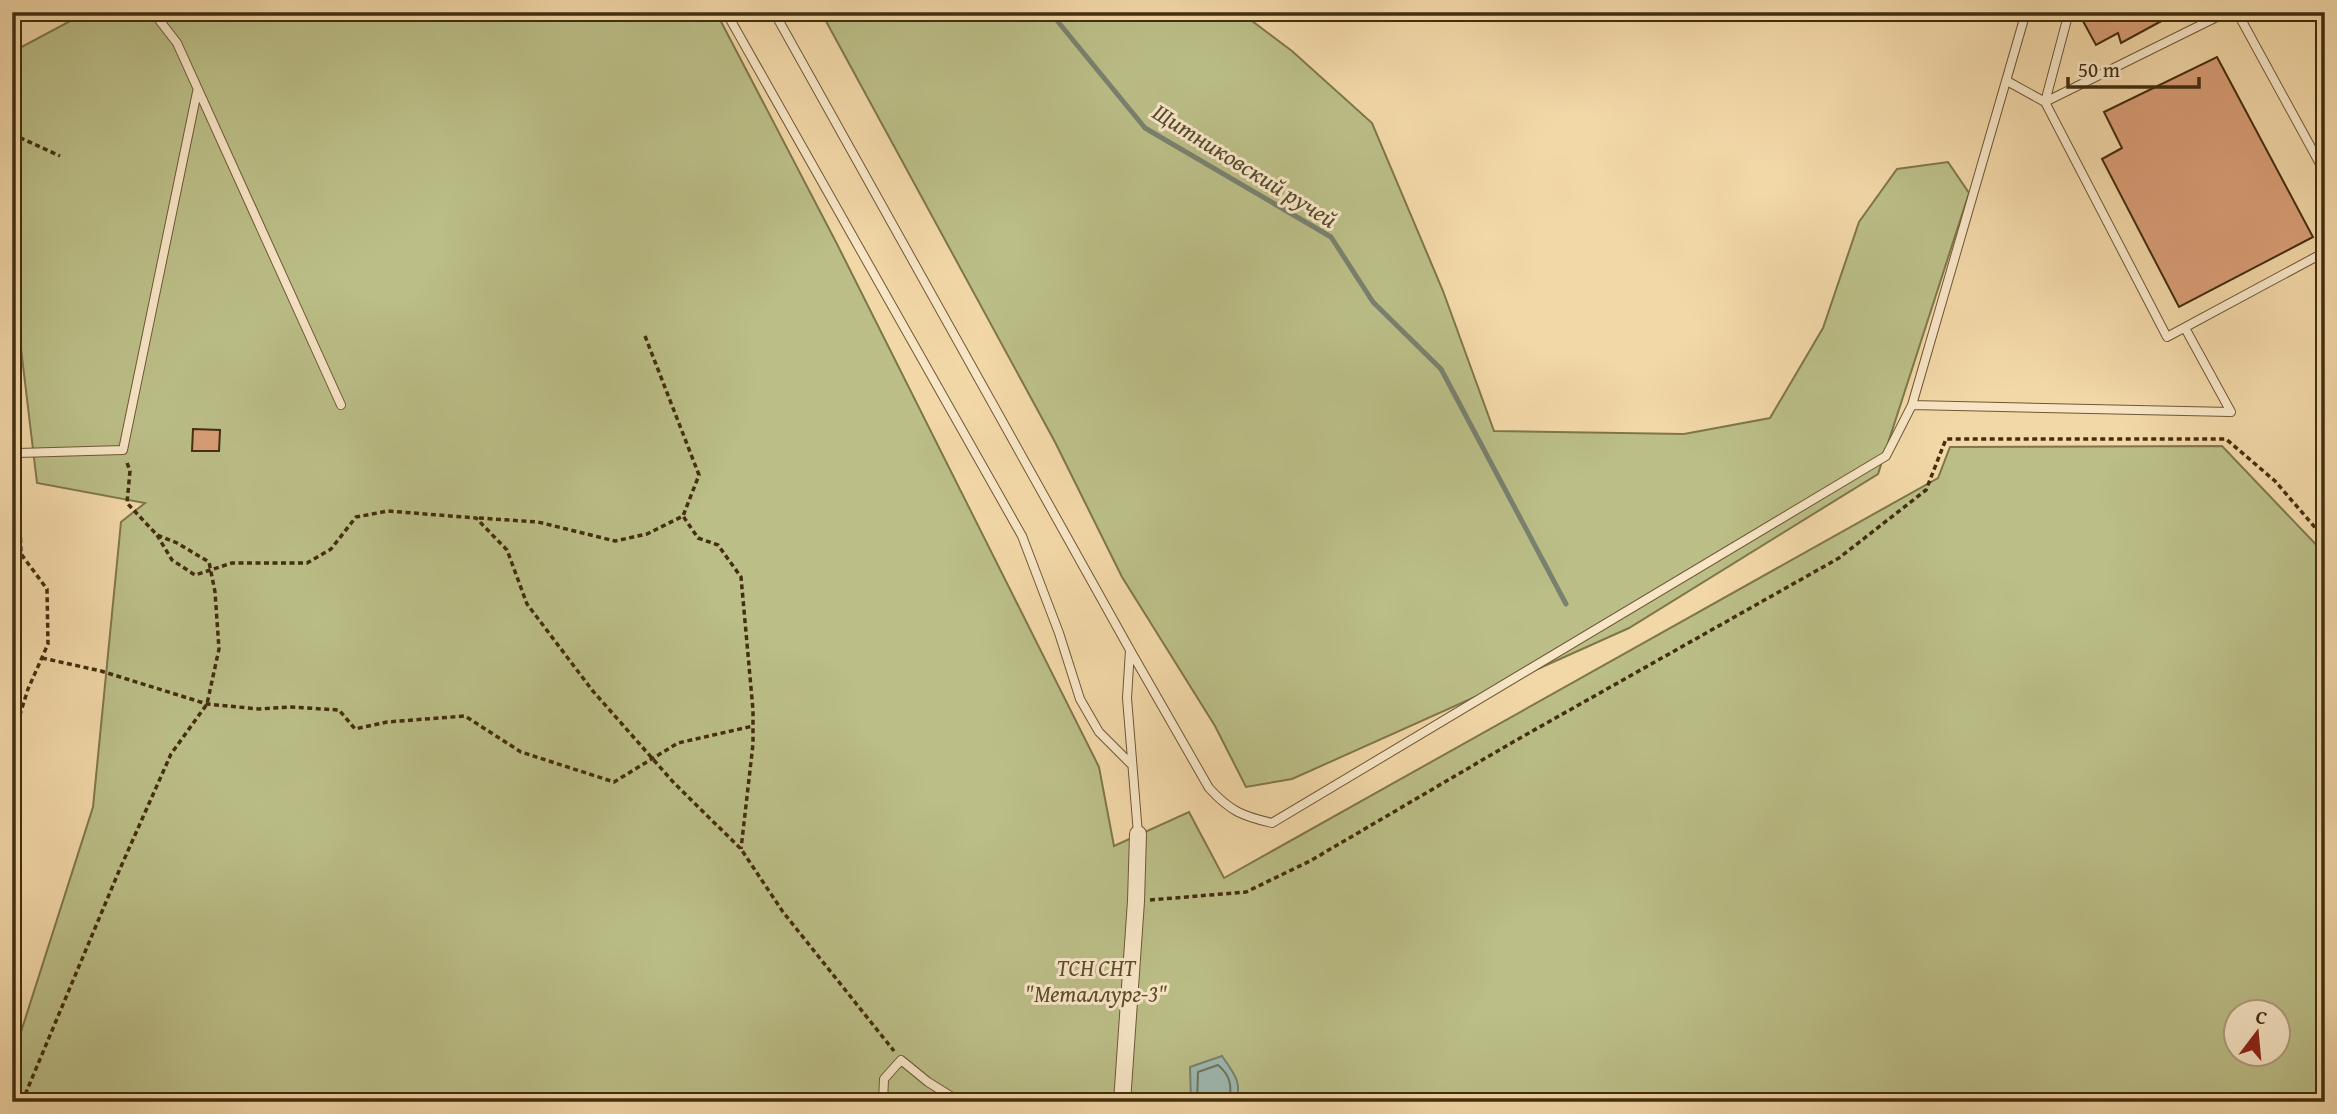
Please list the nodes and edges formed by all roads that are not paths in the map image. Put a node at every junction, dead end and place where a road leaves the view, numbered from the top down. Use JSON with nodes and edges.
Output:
{"nodes":[{"id":1,"x":21,"y":12,"type":"edge"},
{"id":2,"x":153,"y":12,"type":"edge"},
{"id":3,"x":726,"y":12,"type":"edge"},
{"id":4,"x":775,"y":12,"type":"edge"},
{"id":5,"x":2026,"y":12,"type":"edge"},
{"id":6,"x":2069,"y":12,"type":"edge"},
{"id":7,"x":2227,"y":12,"type":"edge"},
{"id":8,"x":2237,"y":12,"type":"edge"},
{"id":9,"x":12,"y":20,"type":"edge"},
{"id":10,"x":2007,"y":80,"type":"junction"},
{"id":11,"x":197,"y":92,"type":"junction"},
{"id":12,"x":2045,"y":102,"type":"junction"},
{"id":13,"x":2325,"y":173,"type":"edge"},
{"id":14,"x":2325,"y":251,"type":"edge"},
{"id":15,"x":2185,"y":328,"type":"junction"},
{"id":16,"x":341,"y":405,"type":"dead end"},
{"id":17,"x":1912,"y":405,"type":"junction"},
{"id":18,"x":18,"y":453,"type":"road end"},
{"id":19,"x":1130,"y":650,"type":"junction"},
{"id":20,"x":1132,"y":765,"type":"junction"},
{"id":21,"x":1138,"y":834,"type":"joint"},
{"id":22,"x":883,"y":1102,"type":"edge"},
{"id":23,"x":960,"y":1102,"type":"edge"},
{"id":24,"x":1122,"y":1102,"type":"edge"}],
"edges":[{"from":1,"to":9,"type":"lane"},
{"from":2,"to":11,"type":"lane"},
{"from":3,"to":20,"type":"lane"},
{"from":4,"to":19,"type":"lane"},
{"from":5,"to":10,"type":"lane"},
{"from":6,"to":12,"type":"lane"},
{"from":7,"to":12,"type":"lane"},
{"from":8,"to":13,"type":"lane"},
{"from":10,"to":12,"type":"lane"},
{"from":10,"to":17,"type":"lane"},
{"from":11,"to":16,"type":"lane"},
{"from":11,"to":18,"type":"lane"},
{"from":12,"to":15,"type":"lane"},
{"from":14,"to":15,"type":"lane"},
{"from":15,"to":17,"type":"lane"},
{"from":17,"to":19,"type":"lane"},
{"from":19,"to":20,"type":"lane"},
{"from":20,"to":21,"type":"lane"},
{"from":21,"to":24,"type":"street"},
{"from":22,"to":23,"type":"lane"}]}
